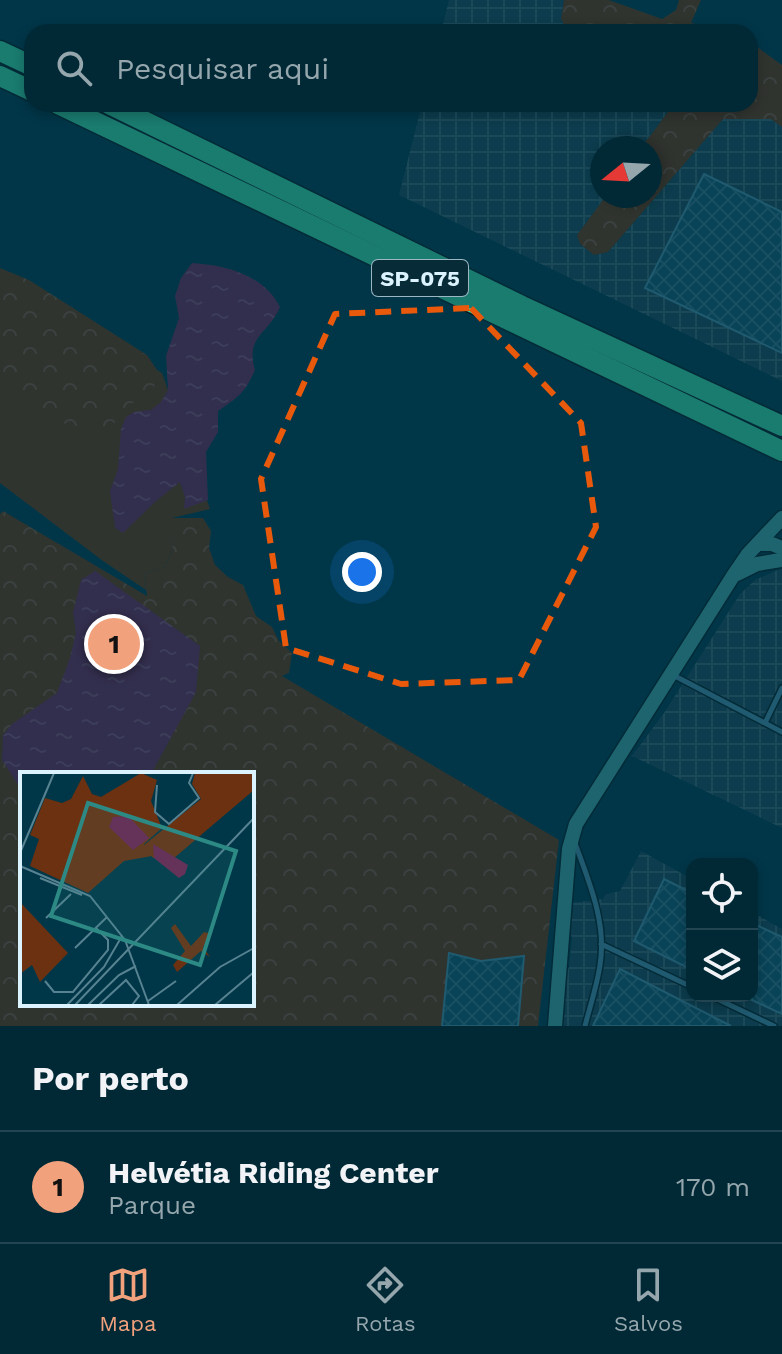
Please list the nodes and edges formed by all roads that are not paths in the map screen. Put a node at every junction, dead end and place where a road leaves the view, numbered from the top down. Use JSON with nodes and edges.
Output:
{"nodes":[{"id":1,"x":0,"y":51,"type":"edge"},
{"id":2,"x":24,"y":62,"type":"edge"},
{"id":3,"x":0,"y":76,"type":"edge"},
{"id":4,"x":24,"y":87,"type":"edge"},
{"id":5,"x":75,"y":112,"type":"edge"},
{"id":6,"x":125,"y":112,"type":"edge"},
{"id":7,"x":782,"y":426,"type":"edge"},
{"id":8,"x":782,"y":451,"type":"edge"},
{"id":9,"x":782,"y":519,"type":"edge"},
{"id":10,"x":782,"y":538,"type":"edge"},
{"id":11,"x":758,"y":544,"type":"junction"},
{"id":12,"x":782,"y":556,"type":"edge"},
{"id":13,"x":733,"y":576,"type":"junction"},
{"id":14,"x":669,"y":673,"type":"junction"},
{"id":15,"x":782,"y":688,"type":"edge"},
{"id":16,"x":765,"y":723,"type":"junction"},
{"id":17,"x":782,"y":732,"type":"edge"},
{"id":18,"x":572,"y":835,"type":"junction"},
{"id":19,"x":601,"y":944,"type":"junction"},
{"id":20,"x":686,"y":984,"type":"edge"},
{"id":21,"x":724,"y":1002,"type":"edge"},
{"id":22,"x":555,"y":1026,"type":"edge"},
{"id":23,"x":585,"y":1026,"type":"edge"},
{"id":24,"x":774,"y":1026,"type":"edge"}],
"edges":[{"from":1,"to":2,"type":"highway"},
{"from":3,"to":4,"type":"highway"},
{"from":5,"to":8,"type":"highway","number":"SP-075"},
{"from":6,"to":7,"type":"highway","number":"SP-075"},
{"from":9,"to":10,"type":"main road"},
{"from":9,"to":11,"type":"main road"},
{"from":11,"to":12,"type":"main road"},
{"from":11,"to":13,"type":"main road"},
{"from":12,"to":13,"type":"main road"},
{"from":13,"to":14,"type":"main road"},
{"from":14,"to":16,"type":"lane"},
{"from":14,"to":18,"type":"main road"},
{"from":15,"to":16,"type":"lane"},
{"from":16,"to":17,"type":"lane"},
{"from":18,"to":19,"type":"lane"},
{"from":18,"to":22,"type":"main road"},
{"from":19,"to":20,"type":"lane"},
{"from":19,"to":23,"type":"lane"},
{"from":21,"to":24,"type":"lane"}]}
